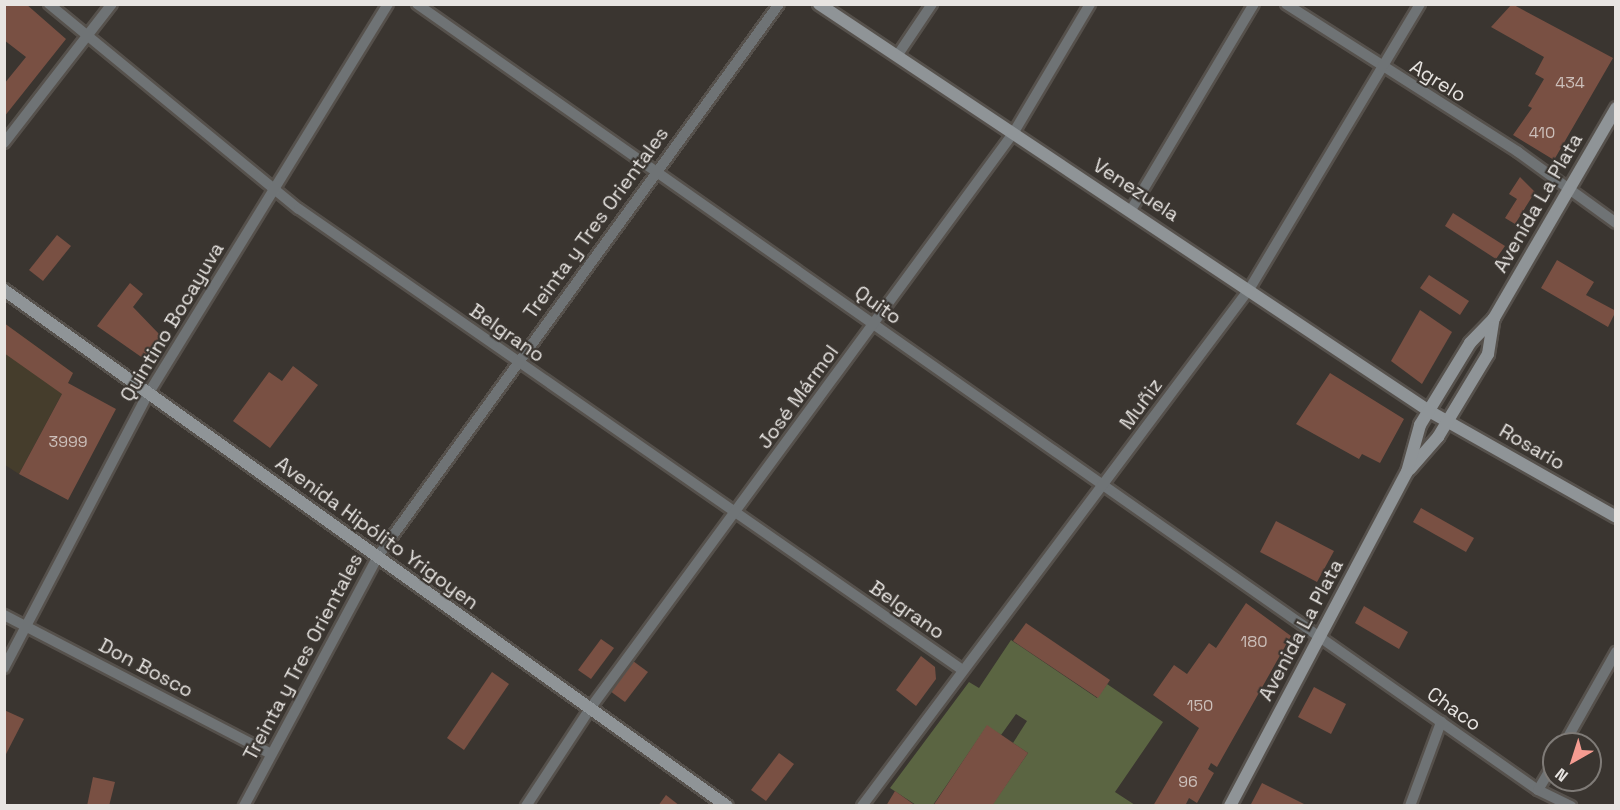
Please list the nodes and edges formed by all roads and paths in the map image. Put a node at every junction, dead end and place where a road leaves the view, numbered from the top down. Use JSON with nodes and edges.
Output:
{"nodes":[{"id":1,"x":49,"y":4,"type":"edge"},
{"id":2,"x":112,"y":4,"type":"edge"},
{"id":3,"x":388,"y":4,"type":"edge"},
{"id":4,"x":417,"y":4,"type":"edge"},
{"id":5,"x":779,"y":4,"type":"edge"},
{"id":6,"x":819,"y":4,"type":"edge"},
{"id":7,"x":932,"y":4,"type":"edge"},
{"id":8,"x":1090,"y":4,"type":"edge"},
{"id":9,"x":1254,"y":4,"type":"edge"},
{"id":10,"x":1286,"y":4,"type":"edge"},
{"id":11,"x":1420,"y":4,"type":"edge"},
{"id":12,"x":86,"y":37,"type":"junction"},
{"id":13,"x":897,"y":56,"type":"junction"},
{"id":14,"x":1383,"y":68,"type":"junction"},
{"id":15,"x":1616,"y":108,"type":"edge"},
{"id":16,"x":1014,"y":132,"type":"junction"},
{"id":17,"x":4,"y":143,"type":"edge"},
{"id":18,"x":657,"y":170,"type":"junction"},
{"id":19,"x":274,"y":190,"type":"junction"},
{"id":20,"x":1568,"y":191,"type":"junction"},
{"id":21,"x":1131,"y":210,"type":"junction"},
{"id":22,"x":1616,"y":223,"type":"edge"},
{"id":23,"x":1250,"y":288,"type":"junction"},
{"id":24,"x":4,"y":290,"type":"edge"},
{"id":25,"x":1494,"y":318,"type":"junction"},
{"id":26,"x":874,"y":324,"type":"junction"},
{"id":27,"x":517,"y":362,"type":"junction"},
{"id":28,"x":148,"y":394,"type":"junction"},
{"id":29,"x":1429,"y":411,"type":"junction"},
{"id":30,"x":1447,"y":422,"type":"junction"},
{"id":31,"x":1407,"y":472,"type":"junction"},
{"id":32,"x":1103,"y":486,"type":"junction"},
{"id":33,"x":735,"y":513,"type":"junction"},
{"id":34,"x":1616,"y":517,"type":"edge"},
{"id":35,"x":378,"y":556,"type":"junction"},
{"id":36,"x":4,"y":615,"type":"edge"},
{"id":37,"x":26,"y":626,"type":"junction"},
{"id":38,"x":1319,"y":635,"type":"junction"},
{"id":39,"x":1616,"y":652,"type":"edge"},
{"id":40,"x":4,"y":668,"type":"edge"},
{"id":41,"x":961,"y":669,"type":"junction"},
{"id":42,"x":589,"y":710,"type":"junction"},
{"id":43,"x":1440,"y":722,"type":"junction"},
{"id":44,"x":1571,"y":732,"type":"edge"},
{"id":45,"x":271,"y":754,"type":"junction"},
{"id":46,"x":1542,"y":783,"type":"edge"},
{"id":47,"x":1538,"y":790,"type":"junction"},
{"id":48,"x":1558,"y":803,"type":"edge"},
{"id":49,"x":244,"y":806,"type":"edge"},
{"id":50,"x":526,"y":806,"type":"edge"},
{"id":51,"x":728,"y":806,"type":"edge"},
{"id":52,"x":862,"y":806,"type":"edge"},
{"id":53,"x":1230,"y":806,"type":"edge"},
{"id":54,"x":1410,"y":806,"type":"edge"},
{"id":55,"x":1571,"y":806,"type":"edge"}],
"edges":[{"from":1,"to":12,"type":"street","name":"Belgrano"},
{"from":2,"to":12,"type":"street"},
{"from":3,"to":19,"type":"street","name":"Quintino Bocayuva"},
{"from":4,"to":18,"type":"street","name":"Quito"},
{"from":5,"to":18,"type":"street","name":"Treinta y Tres Orientales"},
{"from":6,"to":13,"type":"main road","name":"Venezuela"},
{"from":7,"to":13,"type":"street"},
{"from":8,"to":16,"type":"street","name":"José Mármol"},
{"from":9,"to":21,"type":"street"},
{"from":10,"to":14,"type":"street","name":"Agrelo"},
{"from":11,"to":14,"type":"street","name":"Muñiz"},
{"from":12,"to":17,"type":"street"},
{"from":12,"to":19,"type":"street","name":"Belgrano"},
{"from":13,"to":16,"type":"main road","name":"Venezuela"},
{"from":14,"to":20,"type":"street","name":"Agrelo"},
{"from":14,"to":23,"type":"street","name":"Muñiz"},
{"from":15,"to":20,"type":"main road","name":"Avenida La Plata"},
{"from":16,"to":21,"type":"main road","name":"Venezuela"},
{"from":16,"to":26,"type":"street","name":"José Mármol"},
{"from":18,"to":26,"type":"street","name":"Quito"},
{"from":18,"to":27,"type":"street","name":"Treinta y Tres Orientales"},
{"from":19,"to":27,"type":"street","name":"Belgrano"},
{"from":19,"to":28,"type":"street","name":"Quintino Bocayuva"},
{"from":20,"to":22,"type":"street","name":"Agrelo"},
{"from":20,"to":25,"type":"main road","name":"Avenida La Plata"},
{"from":21,"to":23,"type":"main road","name":"Venezuela"},
{"from":23,"to":29,"type":"main road","name":"Venezuela"},
{"from":23,"to":32,"type":"street","name":"Muñiz"},
{"from":24,"to":28,"type":"main road","name":"Avenida Hipólito Yrigoyen"},
{"from":25,"to":29,"type":"main road","name":"Avenida La Plata"},
{"from":25,"to":30,"type":"main road","name":"Avenida La Plata"},
{"from":26,"to":32,"type":"street","name":"Quito"},
{"from":26,"to":33,"type":"street","name":"José Mármol"},
{"from":27,"to":33,"type":"street","name":"Belgrano"},
{"from":27,"to":35,"type":"street","name":"Treinta y Tres Orientales"},
{"from":28,"to":35,"type":"main road","name":"Avenida Hipólito Yrigoyen"},
{"from":28,"to":37,"type":"street","name":"Quintino Bocayuva"},
{"from":29,"to":30,"type":"main road","name":"Rosario"},
{"from":29,"to":31,"type":"main road","name":"Avenida La Plata"},
{"from":30,"to":31,"type":"main road","name":"Avenida La Plata"},
{"from":30,"to":34,"type":"main road","name":"Rosario"},
{"from":31,"to":38,"type":"main road","name":"Avenida La Plata"},
{"from":32,"to":38,"type":"street","name":"Quito"},
{"from":32,"to":41,"type":"street","name":"Muñiz"},
{"from":33,"to":41,"type":"street","name":"Belgrano"},
{"from":33,"to":42,"type":"street","name":"José Mármol"},
{"from":35,"to":42,"type":"main road","name":"Avenida Hipólito Yrigoyen"},
{"from":35,"to":45,"type":"street","name":"Treinta y Tres Orientales"},
{"from":36,"to":37,"type":"street","name":"Don Bosco"},
{"from":37,"to":40,"type":"street","name":"Quintino Bocayuva"},
{"from":37,"to":45,"type":"street","name":"Don Bosco"},
{"from":38,"to":43,"type":"street","name":"Chaco"},
{"from":38,"to":53,"type":"main road","name":"Avenida La Plata"},
{"from":39,"to":44,"type":"street"},
{"from":41,"to":52,"type":"street","name":"Muñiz"},
{"from":42,"to":50,"type":"street","name":"José Mármol"},
{"from":42,"to":51,"type":"main road","name":"Avenida Hipólito Yrigoyen"},
{"from":43,"to":47,"type":"street","name":"Chaco"},
{"from":43,"to":54,"type":"street"},
{"from":45,"to":49,"type":"street","name":"Treinta y Tres Orientales"},
{"from":46,"to":47,"type":"street"},
{"from":47,"to":48,"type":"street","name":"Chaco"},
{"from":48,"to":55,"type":"street","name":"Chaco"}]}
